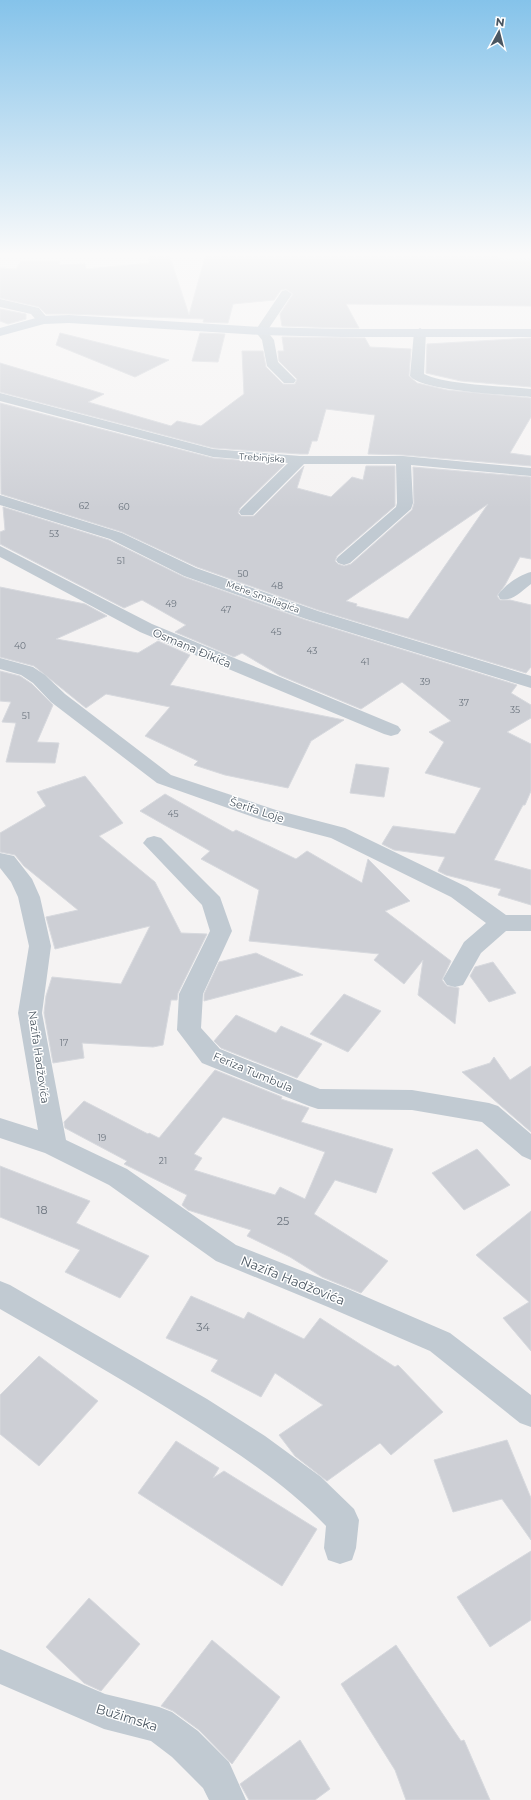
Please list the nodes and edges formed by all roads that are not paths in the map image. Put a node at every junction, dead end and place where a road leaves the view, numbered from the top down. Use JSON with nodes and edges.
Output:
{"nodes":[{"id":1,"x":268,"y":341,"type":"edge"},
{"id":2,"x":419,"y":341,"type":"edge"},
{"id":3,"x":289,"y":380,"type":"dead end"},
{"id":4,"x":531,"y":394,"type":"edge"},
{"id":5,"x":0,"y":397,"type":"edge"},
{"id":6,"x":300,"y":460,"type":"junction"},
{"id":7,"x":403,"y":460,"type":"junction"},
{"id":8,"x":531,"y":472,"type":"edge"},
{"id":9,"x":3,"y":505,"type":"edge"},
{"id":10,"x":247,"y":512,"type":"dead end"},
{"id":11,"x":0,"y":550,"type":"edge"},
{"id":12,"x":344,"y":560,"type":"dead end"},
{"id":13,"x":531,"y":577,"type":"edge"},
{"id":14,"x":506,"y":595,"type":"dead end"},
{"id":15,"x":0,"y":663,"type":"edge"},
{"id":16,"x":531,"y":682,"type":"edge"},
{"id":17,"x":391,"y":730,"type":"dead end"},
{"id":18,"x":154,"y":843,"type":"dead end"},
{"id":19,"x":0,"y":860,"type":"edge"},
{"id":20,"x":501,"y":923,"type":"junction"},
{"id":21,"x":531,"y":923,"type":"edge"},
{"id":22,"x":455,"y":979,"type":"dead end"},
{"id":23,"x":0,"y":1128,"type":"edge"},
{"id":24,"x":54,"y":1146,"type":"junction"},
{"id":25,"x":531,"y":1149,"type":"edge"},
{"id":26,"x":0,"y":1294,"type":"edge"},
{"id":27,"x":531,"y":1413,"type":"edge"},
{"id":28,"x":340,"y":1548,"type":"dead end"},
{"id":29,"x":0,"y":1666,"type":"edge"},
{"id":30,"x":228,"y":1800,"type":"edge"}],
"edges":[{"from":1,"to":3,"type":"street"},
{"from":2,"to":4,"type":"street"},
{"from":5,"to":6,"type":"street","name":"Trebinjska"},
{"from":6,"to":7,"type":"street","name":"Trebinjska"},
{"from":6,"to":10,"type":"street"},
{"from":7,"to":8,"type":"street","name":"Trebinjska"},
{"from":7,"to":12,"type":"street"},
{"from":9,"to":16,"type":"street","name":"Mehe Smailagića"},
{"from":11,"to":17,"type":"street","name":"Osmana Đikića"},
{"from":13,"to":14,"type":"street"},
{"from":15,"to":20,"type":"street","name":"Šerifa Loje"},
{"from":18,"to":25,"type":"street","name":"Feriza Tumbula"},
{"from":19,"to":24,"type":"street","name":"Nazifa Hadžovića"},
{"from":20,"to":21,"type":"street"},
{"from":20,"to":22,"type":"street"},
{"from":23,"to":24,"type":"street","name":"Nazifa Hadžovića"},
{"from":24,"to":27,"type":"street","name":"Nazifa Hadžovića"},
{"from":26,"to":28,"type":"street"},
{"from":29,"to":30,"type":"street","name":"Bužimska"}]}
